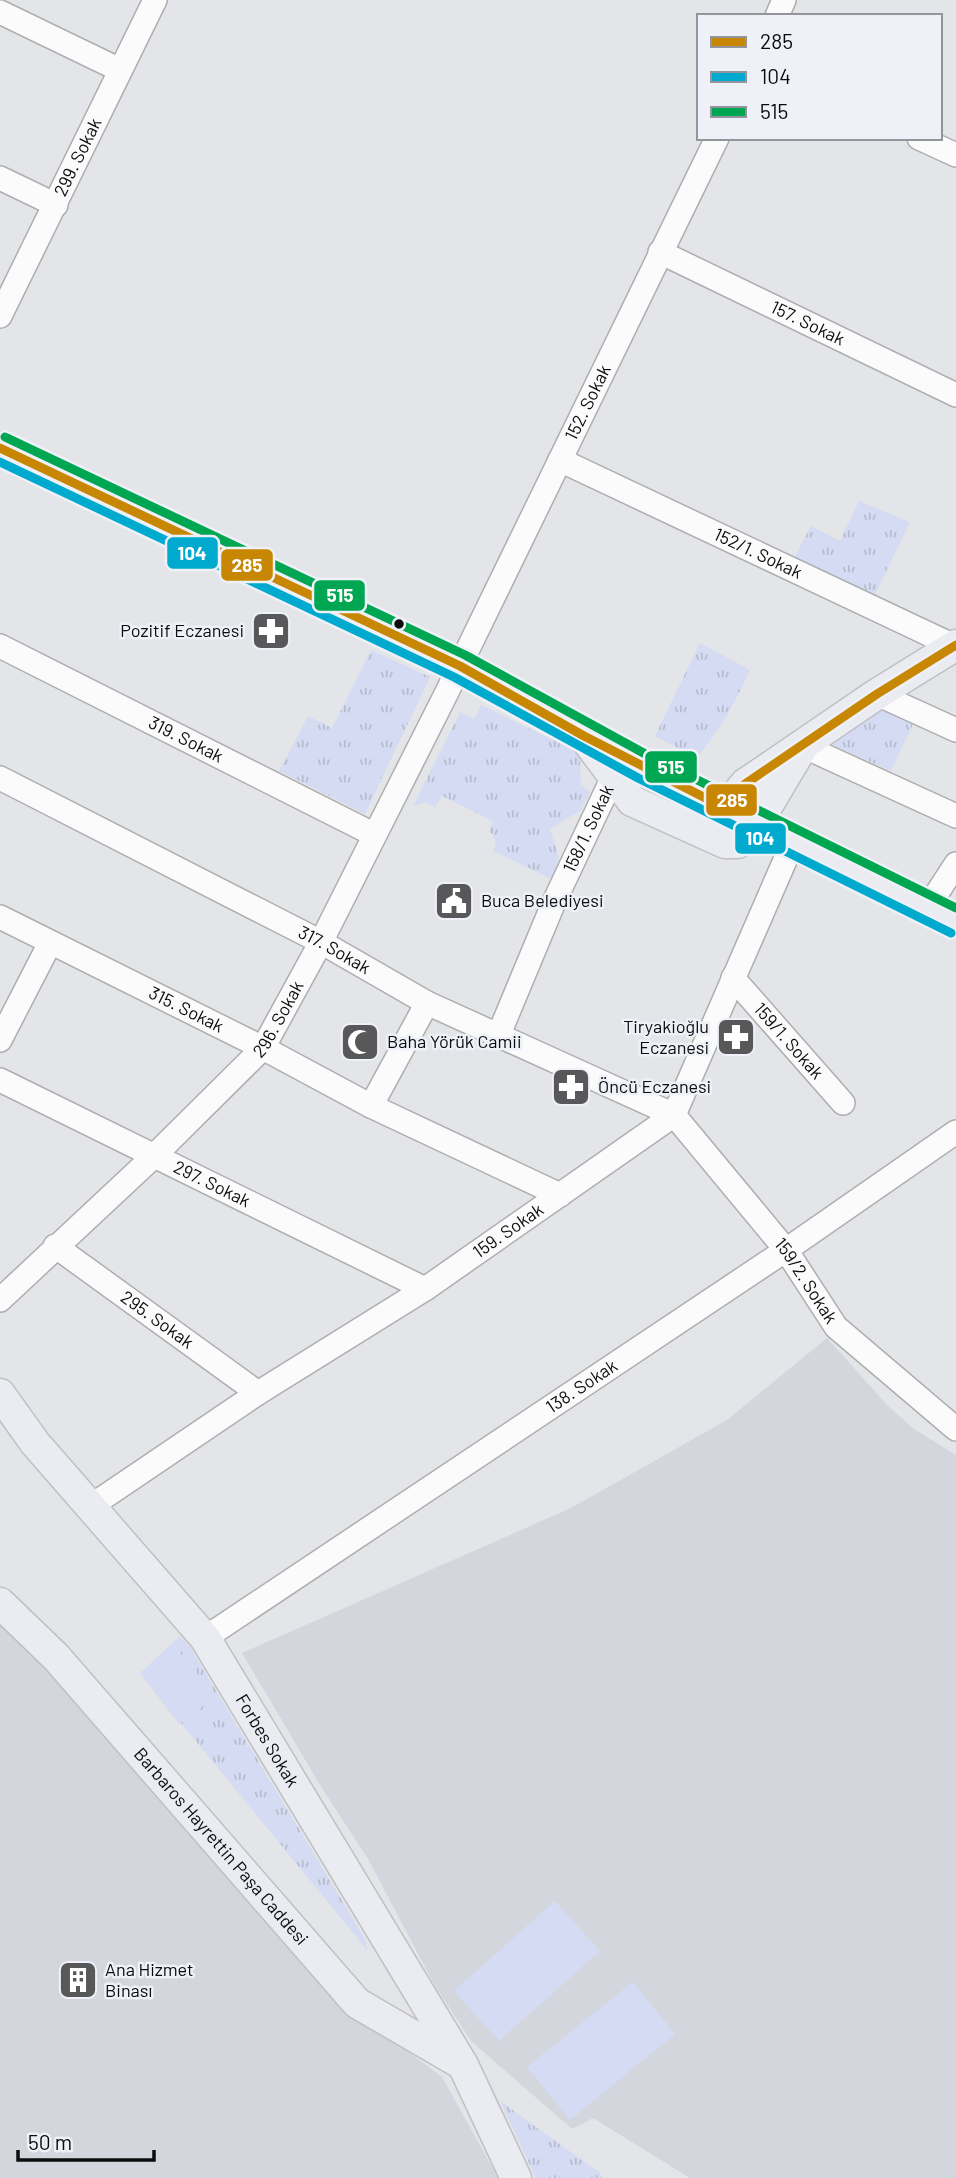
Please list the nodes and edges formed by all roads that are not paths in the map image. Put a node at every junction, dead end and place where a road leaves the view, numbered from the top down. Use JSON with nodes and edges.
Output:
{"nodes":[{"id":1,"x":155,"y":0,"type":"edge"},
{"id":2,"x":0,"y":12,"type":"edge"},
{"id":3,"x":120,"y":69,"type":"junction"},
{"id":4,"x":716,"y":140,"type":"edge"},
{"id":5,"x":923,"y":140,"type":"edge"},
{"id":6,"x":956,"y":155,"type":"edge"},
{"id":7,"x":0,"y":178,"type":"edge"},
{"id":8,"x":56,"y":205,"type":"junction"},
{"id":9,"x":660,"y":252,"type":"junction"},
{"id":10,"x":0,"y":316,"type":"edge"},
{"id":11,"x":956,"y":395,"type":"edge"},
{"id":12,"x":0,"y":448,"type":"edge"},
{"id":13,"x":560,"y":460,"type":"junction"},
{"id":14,"x":0,"y":646,"type":"edge"},
{"id":15,"x":956,"y":646,"type":"edge"},
{"id":16,"x":460,"y":666,"type":"junction"},
{"id":17,"x":877,"y":694,"type":"junction"},
{"id":18,"x":956,"y":730,"type":"edge"},
{"id":19,"x":584,"y":736,"type":"junction"},
{"id":20,"x":803,"y":746,"type":"junction"},
{"id":21,"x":613,"y":777,"type":"junction"},
{"id":22,"x":0,"y":778,"type":"edge"},
{"id":23,"x":725,"y":808,"type":"junction"},
{"id":24,"x":956,"y":816,"type":"edge"},
{"id":25,"x":756,"y":823,"type":"junction"},
{"id":26,"x":373,"y":834,"type":"junction"},
{"id":27,"x":793,"y":842,"type":"junction"},
{"id":28,"x":956,"y":864,"type":"edge"},
{"id":29,"x":928,"y":907,"type":"junction"},
{"id":30,"x":1,"y":920,"type":"edge"},
{"id":31,"x":956,"y":922,"type":"edge"},
{"id":32,"x":321,"y":942,"type":"junction"},
{"id":33,"x":50,"y":943,"type":"junction"},
{"id":34,"x":733,"y":978,"type":"junction"},
{"id":35,"x":427,"y":1003,"type":"junction"},
{"id":36,"x":499,"y":1034,"type":"junction"},
{"id":37,"x":0,"y":1040,"type":"edge"},
{"id":38,"x":263,"y":1048,"type":"junction"},
{"id":39,"x":0,"y":1080,"type":"edge"},
{"id":40,"x":844,"y":1103,"type":"dead end"},
{"id":41,"x":371,"y":1106,"type":"junction"},
{"id":42,"x":674,"y":1115,"type":"junction"},
{"id":43,"x":956,"y":1132,"type":"edge"},
{"id":44,"x":154,"y":1156,"type":"junction"},
{"id":45,"x":560,"y":1195,"type":"junction"},
{"id":46,"x":55,"y":1246,"type":"junction"},
{"id":47,"x":786,"y":1251,"type":"junction"},
{"id":48,"x":425,"y":1289,"type":"junction"},
{"id":49,"x":0,"y":1300,"type":"edge"},
{"id":50,"x":258,"y":1393,"type":"junction"},
{"id":51,"x":0,"y":1394,"type":"edge"},
{"id":52,"x":0,"y":1415,"type":"edge"},
{"id":53,"x":956,"y":1429,"type":"edge"},
{"id":54,"x":35,"y":1443,"type":"junction"},
{"id":55,"x":91,"y":1506,"type":"junction"},
{"id":56,"x":0,"y":1603,"type":"edge"},
{"id":57,"x":205,"y":1638,"type":"junction"},
{"id":58,"x":463,"y":2065,"type":"junction"},
{"id":59,"x":516,"y":2178,"type":"edge"}],
"edges":[{"from":1,"to":3,"type":"street","name":"299. Sokak"},
{"from":2,"to":3,"type":"street"},
{"from":3,"to":8,"type":"street","name":"299. Sokak"},
{"from":4,"to":9,"type":"street","name":"152. Sokak"},
{"from":5,"to":6,"type":"street"},
{"from":7,"to":8,"type":"street"},
{"from":8,"to":10,"type":"street","name":"299. Sokak"},
{"from":9,"to":11,"type":"street","name":"157. Sokak"},
{"from":9,"to":13,"type":"street","name":"152. Sokak"},
{"from":12,"to":16,"type":"main road"},
{"from":13,"to":15,"type":"street","name":"152/1. Sokak"},
{"from":13,"to":16,"type":"street","name":"152. Sokak"},
{"from":14,"to":26,"type":"street","name":"319. Sokak"},
{"from":15,"to":17,"type":"main road"},
{"from":16,"to":19,"type":"main road"},
{"from":16,"to":26,"type":"street","name":"296. Sokak"},
{"from":17,"to":18,"type":"street"},
{"from":17,"to":20,"type":"main road"},
{"from":19,"to":21,"type":"main road"},
{"from":19,"to":23,"type":"main road"},
{"from":20,"to":23,"type":"main road"},
{"from":20,"to":24,"type":"street"},
{"from":20,"to":25,"type":"main road"},
{"from":21,"to":25,"type":"main road"},
{"from":21,"to":36,"type":"street","name":"158/1. Sokak"},
{"from":22,"to":32,"type":"street","name":"317. Sokak"},
{"from":23,"to":25,"type":"main road"},
{"from":25,"to":27,"type":"main road"},
{"from":26,"to":32,"type":"street","name":"296. Sokak"},
{"from":27,"to":29,"type":"main road"},
{"from":27,"to":34,"type":"street"},
{"from":28,"to":29,"type":"street"},
{"from":29,"to":31,"type":"main road"},
{"from":30,"to":33,"type":"street","name":"315. Sokak"},
{"from":32,"to":35,"type":"street","name":"317. Sokak"},
{"from":32,"to":38,"type":"street","name":"296. Sokak"},
{"from":33,"to":37,"type":"street"},
{"from":33,"to":38,"type":"street","name":"315. Sokak"},
{"from":34,"to":40,"type":"street","name":"159/1. Sokak"},
{"from":34,"to":42,"type":"street"},
{"from":35,"to":36,"type":"street","name":"317. Sokak"},
{"from":35,"to":41,"type":"street"},
{"from":36,"to":42,"type":"street","name":"317. Sokak"},
{"from":38,"to":41,"type":"street","name":"315. Sokak"},
{"from":38,"to":44,"type":"street","name":"296. Sokak"},
{"from":39,"to":44,"type":"street","name":"297. Sokak"},
{"from":41,"to":45,"type":"street","name":"315. Sokak"},
{"from":42,"to":45,"type":"street","name":"159. Sokak"},
{"from":42,"to":47,"type":"street","name":"159/2. Sokak"},
{"from":43,"to":47,"type":"street","name":"138. Sokak"},
{"from":44,"to":46,"type":"street","name":"296. Sokak"},
{"from":44,"to":48,"type":"street","name":"297. Sokak"},
{"from":45,"to":48,"type":"street","name":"159. Sokak"},
{"from":46,"to":49,"type":"street","name":"296. Sokak"},
{"from":46,"to":50,"type":"street","name":"295. Sokak"},
{"from":47,"to":53,"type":"street","name":"159/2. Sokak"},
{"from":47,"to":57,"type":"street","name":"138. Sokak"},
{"from":48,"to":50,"type":"street","name":"159. Sokak"},
{"from":50,"to":55,"type":"street","name":"159. Sokak"},
{"from":51,"to":54,"type":"main road","name":"Forbes Sokak"},
{"from":52,"to":54,"type":"main road","name":"Forbes Sokak"},
{"from":54,"to":55,"type":"main road","name":"Forbes Sokak"},
{"from":55,"to":57,"type":"main road","name":"Forbes Sokak"},
{"from":56,"to":58,"type":"main road","name":"Barbaros Hayrettin Paşa Caddesi"},
{"from":57,"to":58,"type":"main road","name":"Forbes Sokak"},
{"from":58,"to":59,"type":"main road","name":"Forbes Sokak"}]}
